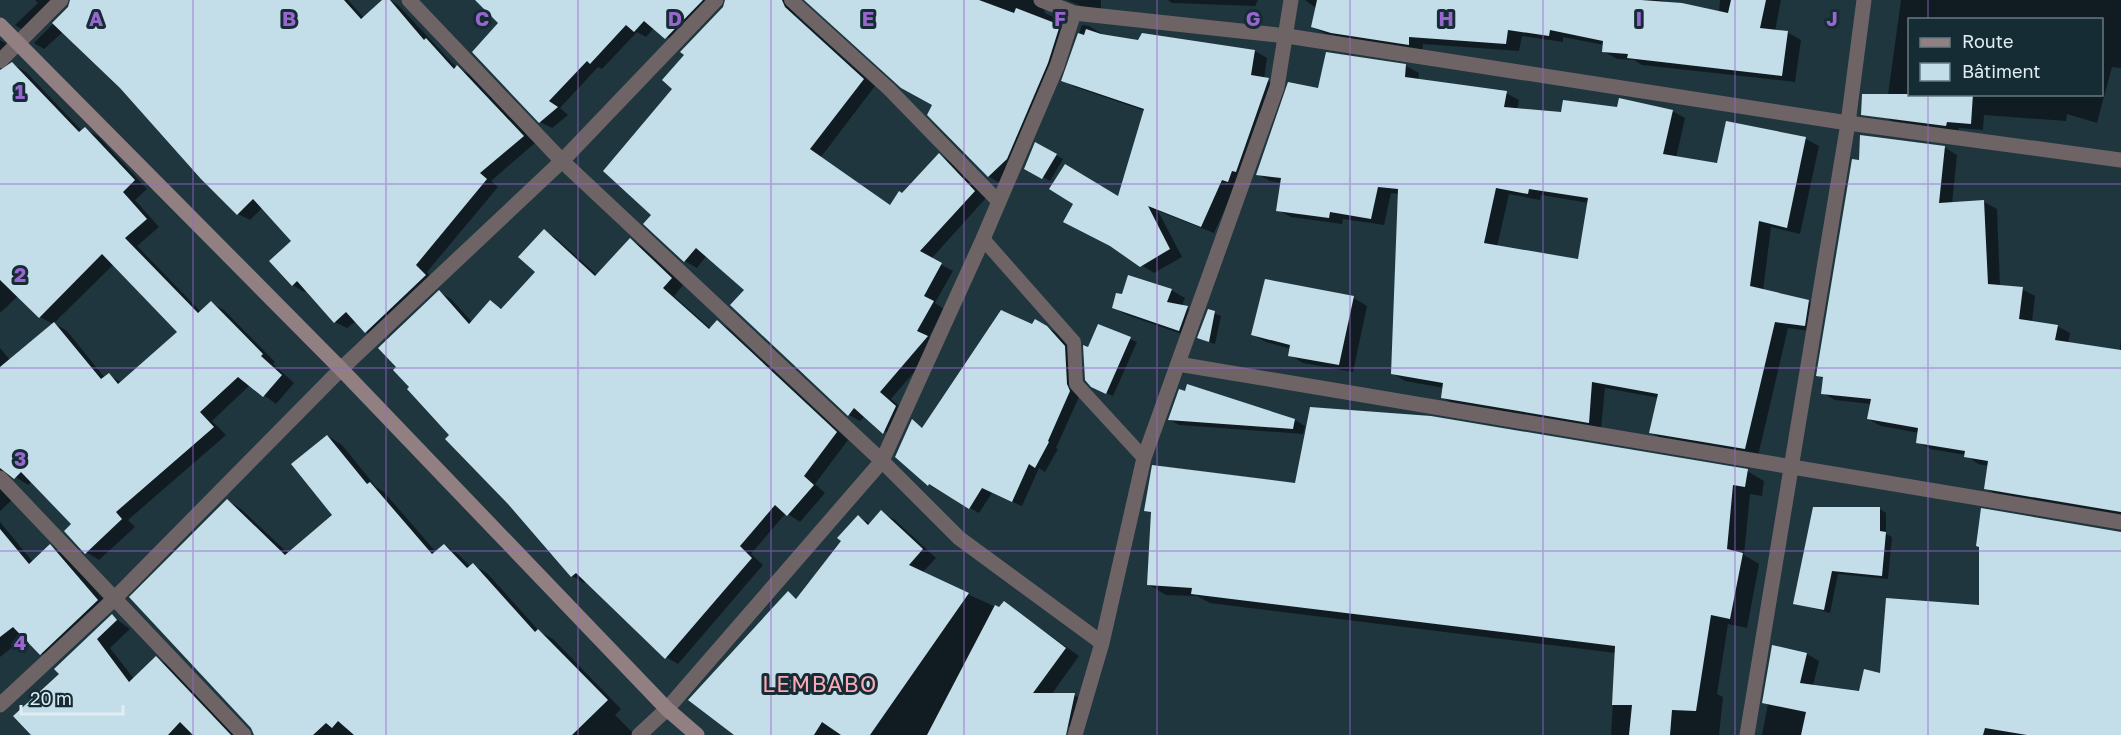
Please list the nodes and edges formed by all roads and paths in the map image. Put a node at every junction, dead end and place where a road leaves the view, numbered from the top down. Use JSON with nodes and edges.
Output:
{"nodes":[{"id":1,"x":61,"y":0,"type":"edge"},
{"id":2,"x":409,"y":0,"type":"edge"},
{"id":3,"x":716,"y":0,"type":"edge"},
{"id":4,"x":791,"y":0,"type":"edge"},
{"id":5,"x":1041,"y":0,"type":"edge"},
{"id":6,"x":1291,"y":0,"type":"edge"},
{"id":7,"x":1864,"y":0,"type":"edge"},
{"id":8,"x":1074,"y":13,"type":"junction"},
{"id":9,"x":0,"y":25,"type":"edge"},
{"id":10,"x":1287,"y":36,"type":"junction"},
{"id":11,"x":18,"y":43,"type":"junction"},
{"id":12,"x":0,"y":61,"type":"edge"},
{"id":13,"x":1848,"y":123,"type":"junction"},
{"id":14,"x":2121,"y":160,"type":"edge"},
{"id":15,"x":562,"y":161,"type":"junction"},
{"id":16,"x":997,"y":200,"type":"junction"},
{"id":17,"x":983,"y":239,"type":"junction"},
{"id":18,"x":1178,"y":364,"type":"junction"},
{"id":19,"x":341,"y":369,"type":"junction"},
{"id":20,"x":1144,"y":458,"type":"junction"},
{"id":21,"x":882,"y":461,"type":"junction"},
{"id":22,"x":1791,"y":466,"type":"junction"},
{"id":23,"x":0,"y":478,"type":"edge"},
{"id":24,"x":2121,"y":522,"type":"edge"},
{"id":25,"x":114,"y":599,"type":"junction"},
{"id":26,"x":1102,"y":643,"type":"junction"},
{"id":27,"x":0,"y":705,"type":"edge"},
{"id":28,"x":667,"y":709,"type":"junction"},
{"id":29,"x":244,"y":735,"type":"edge"},
{"id":30,"x":639,"y":735,"type":"edge"},
{"id":31,"x":697,"y":735,"type":"edge"},
{"id":32,"x":1076,"y":735,"type":"edge"},
{"id":33,"x":1747,"y":735,"type":"edge"}],
"edges":[{"from":1,"to":11,"type":"street"},
{"from":2,"to":15,"type":"street"},
{"from":3,"to":15,"type":"street"},
{"from":4,"to":16,"type":"lane"},
{"from":5,"to":8,"type":"street"},
{"from":6,"to":10,"type":"street"},
{"from":7,"to":13,"type":"street"},
{"from":8,"to":10,"type":"street"},
{"from":8,"to":16,"type":"street"},
{"from":9,"to":11,"type":"street"},
{"from":10,"to":13,"type":"street"},
{"from":10,"to":18,"type":"street"},
{"from":11,"to":12,"type":"street"},
{"from":11,"to":19,"type":"street"},
{"from":13,"to":14,"type":"street"},
{"from":13,"to":22,"type":"street"},
{"from":15,"to":19,"type":"street"},
{"from":15,"to":21,"type":"street"},
{"from":16,"to":17,"type":"street"},
{"from":17,"to":20,"type":"lane"},
{"from":17,"to":21,"type":"street"},
{"from":18,"to":20,"type":"street"},
{"from":18,"to":22,"type":"street"},
{"from":19,"to":25,"type":"street"},
{"from":19,"to":28,"type":"street"},
{"from":20,"to":26,"type":"street"},
{"from":21,"to":26,"type":"street"},
{"from":21,"to":28,"type":"street"},
{"from":22,"to":24,"type":"street"},
{"from":22,"to":33,"type":"street"},
{"from":23,"to":25,"type":"street"},
{"from":25,"to":27,"type":"street"},
{"from":25,"to":29,"type":"street"},
{"from":26,"to":32,"type":"street"},
{"from":28,"to":30,"type":"street"},
{"from":28,"to":31,"type":"street"}]}
